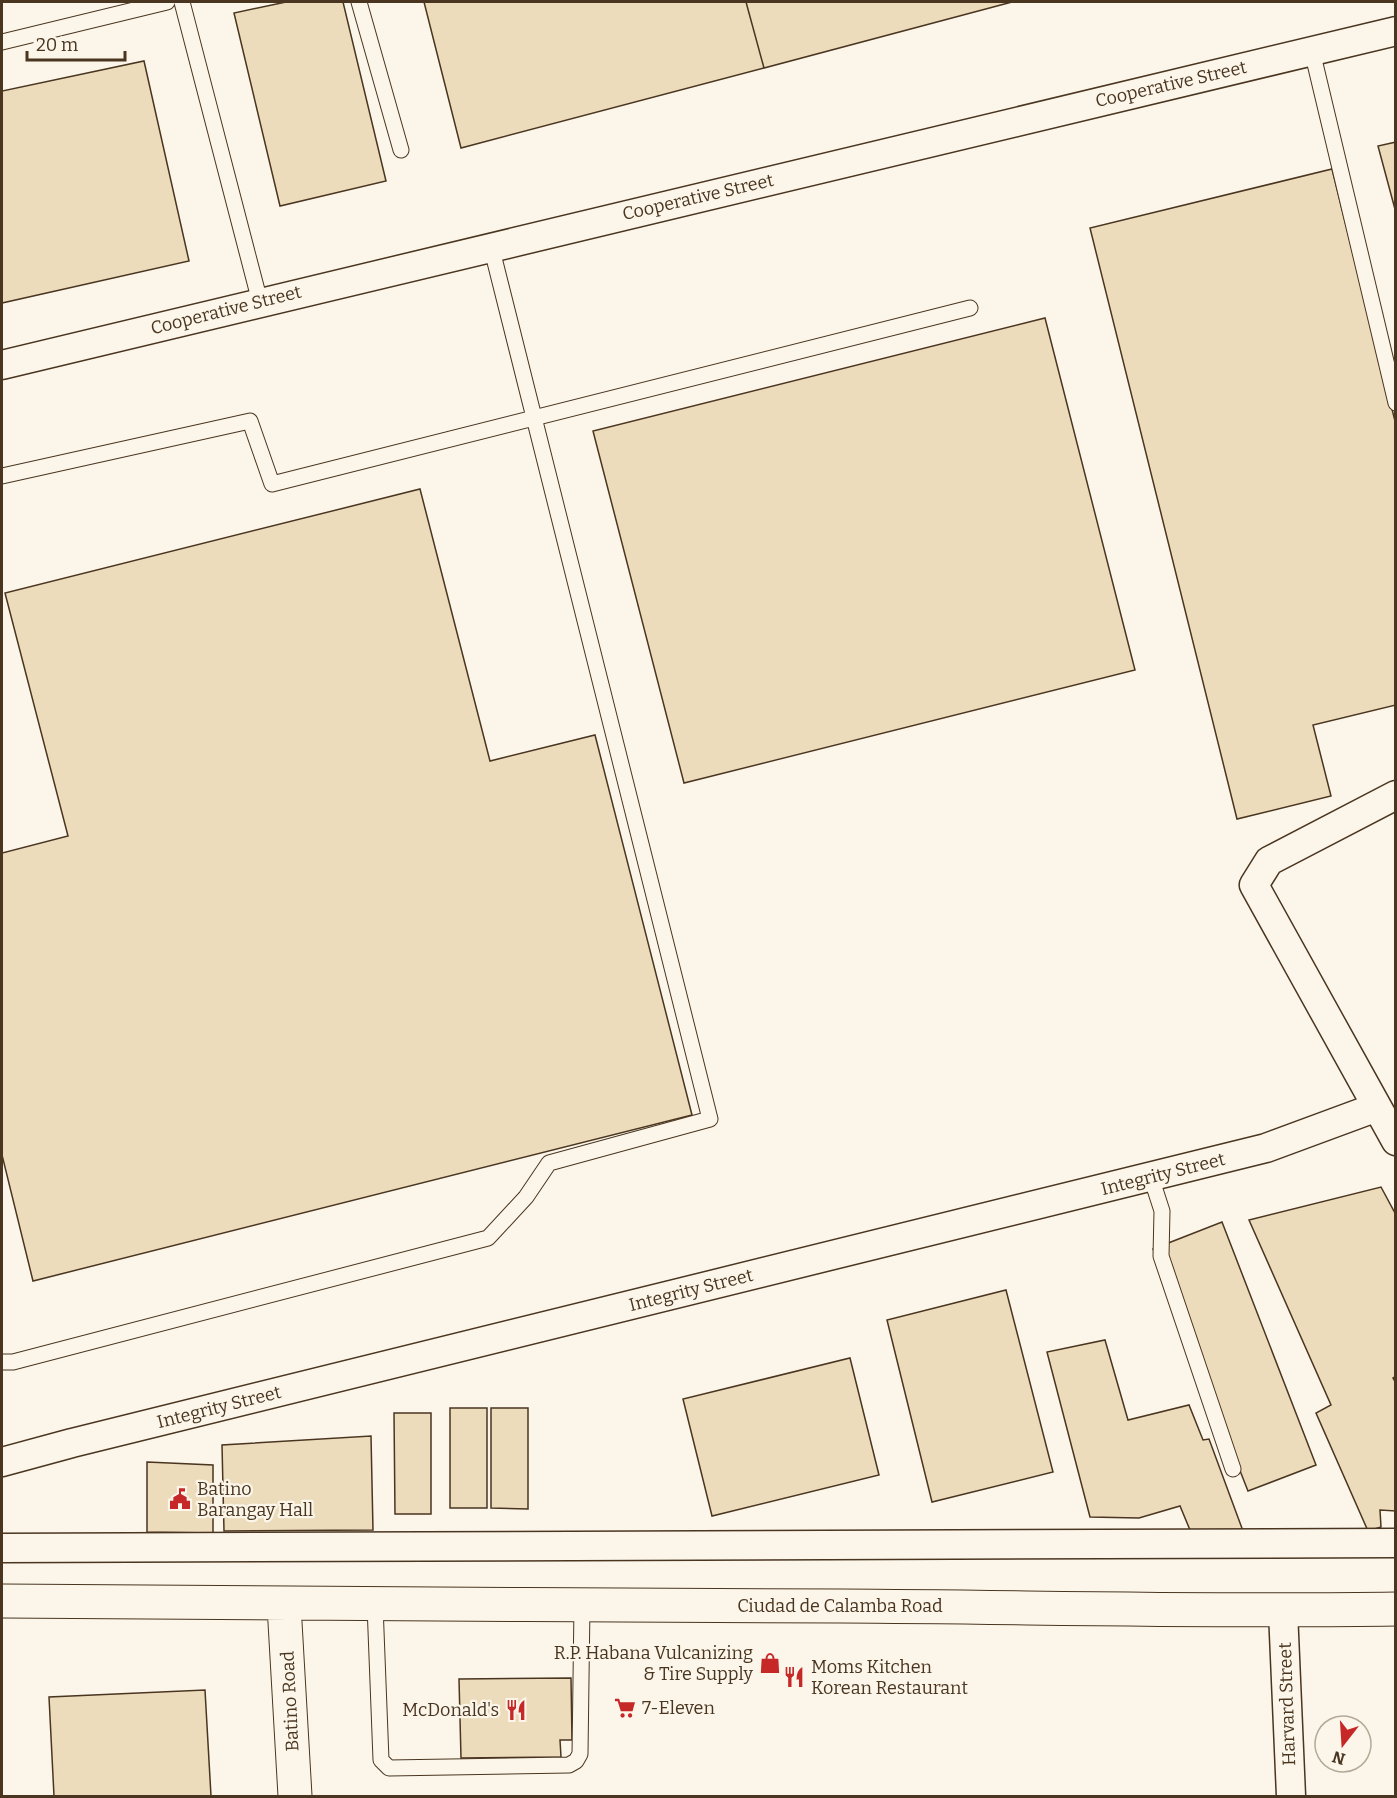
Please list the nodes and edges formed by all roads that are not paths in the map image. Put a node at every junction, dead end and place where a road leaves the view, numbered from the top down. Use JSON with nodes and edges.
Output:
{"nodes":[{"id":1,"x":167,"y":2,"type":"edge"},
{"id":2,"x":182,"y":2,"type":"edge"},
{"id":3,"x":359,"y":2,"type":"edge"},
{"id":4,"x":1395,"y":31,"type":"edge"},
{"id":5,"x":2,"y":42,"type":"edge"},
{"id":6,"x":1312,"y":51,"type":"junction"},
{"id":7,"x":401,"y":150,"type":"dead end"},
{"id":8,"x":491,"y":246,"type":"junction"},
{"id":9,"x":260,"y":302,"type":"junction"},
{"id":10,"x":970,"y":308,"type":"dead end"},
{"id":11,"x":2,"y":365,"type":"edge"},
{"id":12,"x":1395,"y":403,"type":"edge"},
{"id":13,"x":534,"y":417,"type":"junction"},
{"id":14,"x":2,"y":476,"type":"edge"},
{"id":15,"x":1395,"y":795,"type":"edge"},
{"id":16,"x":1377,"y":1107,"type":"junction"},
{"id":17,"x":1395,"y":1140,"type":"edge"},
{"id":18,"x":1151,"y":1177,"type":"junction"},
{"id":19,"x":2,"y":1362,"type":"edge"},
{"id":20,"x":2,"y":1462,"type":"edge"},
{"id":21,"x":1233,"y":1469,"type":"dead end"},
{"id":22,"x":1395,"y":1543,"type":"edge"},
{"id":23,"x":2,"y":1548,"type":"edge"},
{"id":24,"x":2,"y":1601,"type":"edge"},
{"id":25,"x":284,"y":1605,"type":"junction"},
{"id":26,"x":375,"y":1605,"type":"junction"},
{"id":27,"x":582,"y":1605,"type":"junction"},
{"id":28,"x":1395,"y":1609,"type":"edge"},
{"id":29,"x":1283,"y":1611,"type":"junction"},
{"id":30,"x":295,"y":1797,"type":"edge"},
{"id":31,"x":1291,"y":1797,"type":"edge"}],
"edges":[{"from":1,"to":5,"type":"lane"},
{"from":2,"to":9,"type":"lane"},
{"from":3,"to":7,"type":"lane"},
{"from":4,"to":6,"type":"street","name":"Cooperative Street"},
{"from":6,"to":8,"type":"street","name":"Cooperative Street"},
{"from":6,"to":12,"type":"lane"},
{"from":8,"to":9,"type":"street","name":"Cooperative Street"},
{"from":8,"to":13,"type":"lane"},
{"from":9,"to":11,"type":"street","name":"Cooperative Street"},
{"from":10,"to":13,"type":"lane"},
{"from":13,"to":14,"type":"lane"},
{"from":13,"to":19,"type":"lane"},
{"from":15,"to":16,"type":"street"},
{"from":16,"to":17,"type":"street"},
{"from":16,"to":18,"type":"street","name":"Integrity Street"},
{"from":18,"to":20,"type":"street","name":"Integrity Street"},
{"from":18,"to":21,"type":"lane"},
{"from":22,"to":23,"type":"street"},
{"from":24,"to":25,"type":"main road","name":"Ciudad de Calamba Road"},
{"from":25,"to":26,"type":"main road","name":"Ciudad de Calamba Road"},
{"from":25,"to":30,"type":"main road","name":"Batino Road"},
{"from":26,"to":27,"type":"main road","name":"Ciudad de Calamba Road"},
{"from":26,"to":27,"type":"lane"},
{"from":27,"to":29,"type":"main road","name":"Ciudad de Calamba Road"},
{"from":28,"to":29,"type":"main road","name":"Ciudad de Calamba Road"},
{"from":29,"to":31,"type":"street","name":"Harvard Street"}]}
